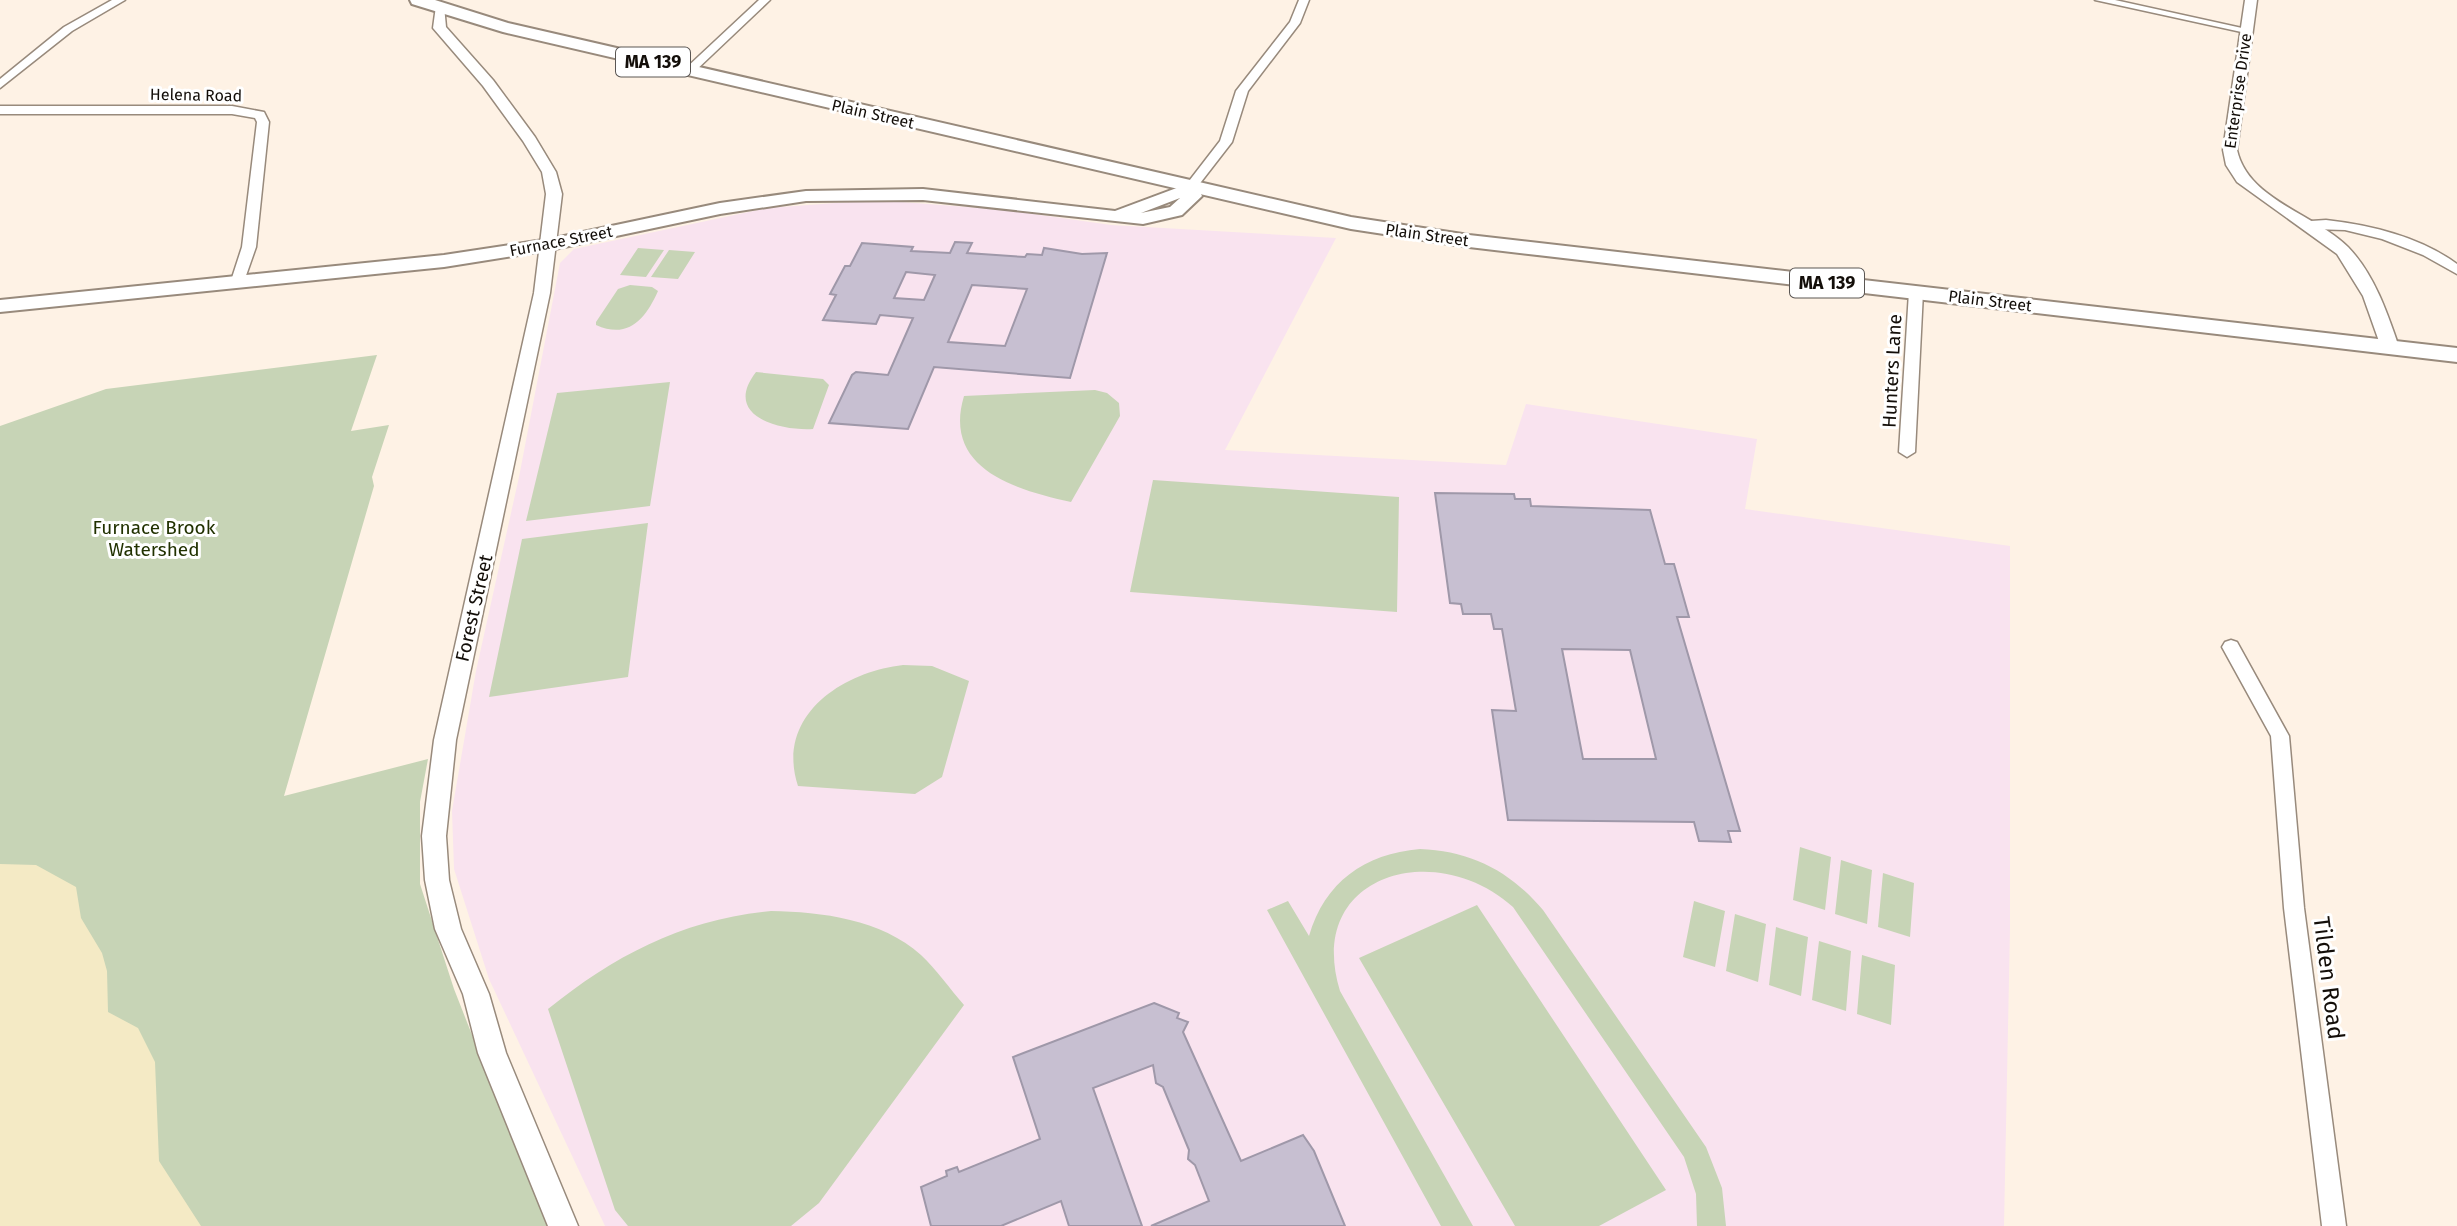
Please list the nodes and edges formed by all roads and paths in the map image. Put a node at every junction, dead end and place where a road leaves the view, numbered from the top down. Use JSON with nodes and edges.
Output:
{"nodes":[{"id":1,"x":120,"y":0,"type":"edge"},
{"id":2,"x":418,"y":0,"type":"edge"},
{"id":3,"x":765,"y":0,"type":"edge"},
{"id":4,"x":1304,"y":0,"type":"edge"},
{"id":5,"x":2100,"y":0,"type":"edge"},
{"id":6,"x":2250,"y":0,"type":"edge"},
{"id":7,"x":440,"y":9,"type":"junction"},
{"id":8,"x":2246,"y":30,"type":"junction"},
{"id":9,"x":689,"y":71,"type":"junction"},
{"id":10,"x":0,"y":85,"type":"edge"},
{"id":11,"x":0,"y":110,"type":"edge"},
{"id":12,"x":1190,"y":188,"type":"junction"},
{"id":13,"x":2311,"y":225,"type":"junction"},
{"id":14,"x":549,"y":245,"type":"junction"},
{"id":15,"x":2457,"y":270,"type":"edge"},
{"id":16,"x":237,"y":284,"type":"junction"},
{"id":17,"x":1916,"y":292,"type":"junction"},
{"id":18,"x":0,"y":306,"type":"edge"},
{"id":19,"x":2390,"y":347,"type":"junction"},
{"id":20,"x":2457,"y":355,"type":"edge"},
{"id":21,"x":1907,"y":452,"type":"dead end"},
{"id":22,"x":2231,"y":647,"type":"dead end"},
{"id":23,"x":563,"y":1226,"type":"edge"},
{"id":24,"x":2334,"y":1226,"type":"edge"}],
"edges":[{"from":1,"to":10,"type":"street"},
{"from":2,"to":7,"type":"main road","name":"Plain Street","number":"MA 139"},
{"from":3,"to":9,"type":"street"},
{"from":4,"to":12,"type":"street"},
{"from":5,"to":8,"type":"street"},
{"from":6,"to":8,"type":"street","name":"Enterprise Drive"},
{"from":7,"to":9,"type":"main road","name":"Plain Street","number":"MA 139"},
{"from":7,"to":14,"type":"street","name":"Forest Street"},
{"from":8,"to":13,"type":"street","name":"Enterprise Drive"},
{"from":9,"to":12,"type":"main road","name":"Plain Street","number":"MA 139"},
{"from":11,"to":16,"type":"street","name":"Helena Road"},
{"from":12,"to":14,"type":"main road","name":"Furnace Street"},
{"from":12,"to":17,"type":"main road","name":"Plain Street","number":"MA 139"},
{"from":13,"to":15,"type":"street"},
{"from":13,"to":19,"type":"street","name":"Enterprise Drive"},
{"from":14,"to":16,"type":"main road","name":"Furnace Street"},
{"from":14,"to":23,"type":"street","name":"Forest Street"},
{"from":16,"to":18,"type":"main road","name":"Furnace Street"},
{"from":17,"to":19,"type":"main road","name":"Plain Street","number":"MA 139"},
{"from":17,"to":21,"type":"street","name":"Hunters Lane"},
{"from":19,"to":20,"type":"main road","name":"Plain Street","number":"MA 139"},
{"from":22,"to":24,"type":"street","name":"Tilden Road"}]}
